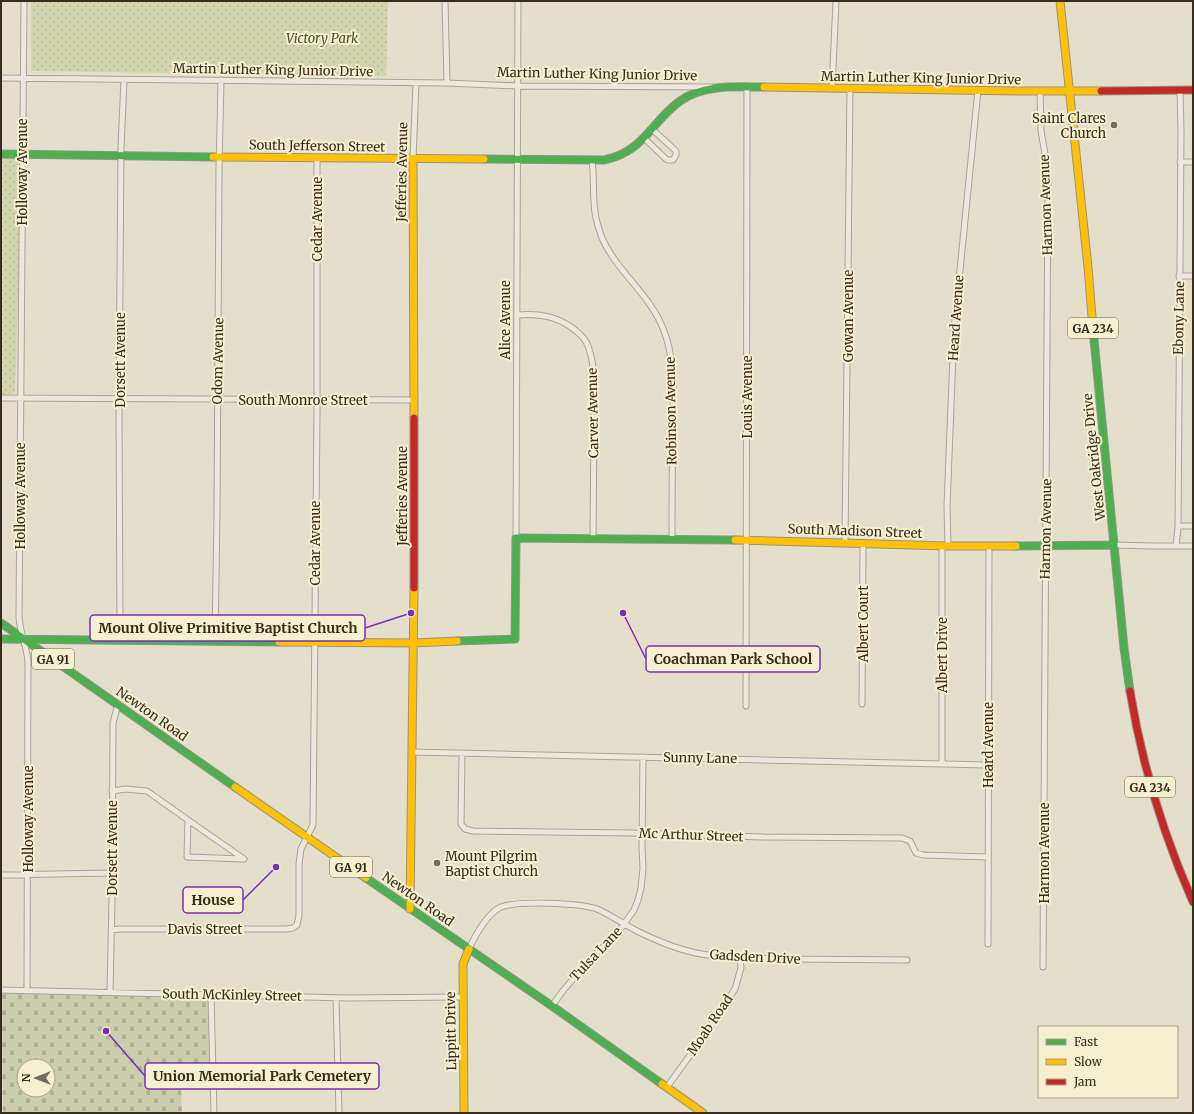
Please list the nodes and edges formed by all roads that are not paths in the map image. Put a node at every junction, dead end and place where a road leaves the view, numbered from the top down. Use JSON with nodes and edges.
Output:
{"nodes":[{"id":1,"x":24,"y":1,"type":"edge"},
{"id":2,"x":445,"y":1,"type":"edge"},
{"id":3,"x":518,"y":1,"type":"edge"},
{"id":4,"x":836,"y":1,"type":"edge"},
{"id":5,"x":1060,"y":1,"type":"edge"},
{"id":6,"x":1,"y":78,"type":"edge"},
{"id":7,"x":24,"y":78,"type":"junction"},
{"id":8,"x":124,"y":80,"type":"junction"},
{"id":9,"x":220,"y":80,"type":"junction"},
{"id":10,"x":416,"y":83,"type":"junction"},
{"id":11,"x":447,"y":83,"type":"junction"},
{"id":12,"x":518,"y":86,"type":"junction"},
{"id":13,"x":728,"y":87,"type":"junction"},
{"id":14,"x":747,"y":87,"type":"junction"},
{"id":15,"x":832,"y":88,"type":"junction"},
{"id":16,"x":850,"y":89,"type":"junction"},
{"id":17,"x":978,"y":90,"type":"junction"},
{"id":18,"x":1069,"y":90,"type":"junction"},
{"id":19,"x":1180,"y":90,"type":"junction"},
{"id":20,"x":1193,"y":90,"type":"edge"},
{"id":21,"x":1040,"y":91,"type":"junction"},
{"id":22,"x":652,"y":129,"type":"junction"},
{"id":23,"x":644,"y":138,"type":"junction"},
{"id":24,"x":1,"y":154,"type":"edge"},
{"id":25,"x":22,"y":155,"type":"junction"},
{"id":26,"x":121,"y":156,"type":"junction"},
{"id":27,"x":219,"y":157,"type":"junction"},
{"id":28,"x":317,"y":158,"type":"junction"},
{"id":29,"x":413,"y":159,"type":"junction"},
{"id":30,"x":517,"y":160,"type":"junction"},
{"id":31,"x":592,"y":160,"type":"junction"},
{"id":32,"x":1180,"y":162,"type":"junction"},
{"id":33,"x":1193,"y":162,"type":"edge"},
{"id":34,"x":1179,"y":276,"type":"junction"},
{"id":35,"x":1193,"y":276,"type":"edge"},
{"id":36,"x":517,"y":315,"type":"junction"},
{"id":37,"x":1,"y":398,"type":"edge"},
{"id":38,"x":21,"y":398,"type":"junction"},
{"id":39,"x":120,"y":399,"type":"junction"},
{"id":40,"x":218,"y":399,"type":"junction"},
{"id":41,"x":316,"y":400,"type":"junction"},
{"id":42,"x":414,"y":400,"type":"junction"},
{"id":43,"x":1178,"y":526,"type":"junction"},
{"id":44,"x":1193,"y":526,"type":"edge"},
{"id":45,"x":516,"y":538,"type":"junction"},
{"id":46,"x":593,"y":539,"type":"junction"},
{"id":47,"x":672,"y":540,"type":"junction"},
{"id":48,"x":747,"y":540,"type":"junction"},
{"id":49,"x":845,"y":543,"type":"junction"},
{"id":50,"x":863,"y":544,"type":"junction"},
{"id":51,"x":1046,"y":545,"type":"junction"},
{"id":52,"x":1114,"y":545,"type":"junction"},
{"id":53,"x":945,"y":546,"type":"junction"},
{"id":54,"x":989,"y":546,"type":"junction"},
{"id":55,"x":1176,"y":546,"type":"junction"},
{"id":56,"x":1193,"y":546,"type":"edge"},
{"id":57,"x":1,"y":623,"type":"edge"},
{"id":58,"x":1,"y":639,"type":"edge"},
{"id":59,"x":23,"y":639,"type":"junction"},
{"id":60,"x":119,"y":640,"type":"junction"},
{"id":61,"x":215,"y":641,"type":"junction"},
{"id":62,"x":314,"y":642,"type":"junction"},
{"id":63,"x":414,"y":643,"type":"junction"},
{"id":64,"x":745,"y":662,"type":"junction"},
{"id":65,"x":810,"y":664,"type":"dead end"},
{"id":66,"x":118,"y":704,"type":"junction"},
{"id":67,"x":862,"y":704,"type":"dead end"},
{"id":68,"x":746,"y":706,"type":"dead end"},
{"id":69,"x":412,"y":752,"type":"junction"},
{"id":70,"x":462,"y":753,"type":"junction"},
{"id":71,"x":643,"y":757,"type":"junction"},
{"id":72,"x":942,"y":764,"type":"junction"},
{"id":73,"x":988,"y":765,"type":"junction"},
{"id":74,"x":112,"y":791,"type":"junction"},
{"id":75,"x":188,"y":820,"type":"junction"},
{"id":76,"x":642,"y":834,"type":"junction"},
{"id":77,"x":307,"y":837,"type":"junction"},
{"id":78,"x":988,"y":857,"type":"junction"},
{"id":79,"x":111,"y":873,"type":"junction"},
{"id":80,"x":27,"y":874,"type":"junction"},
{"id":81,"x":1,"y":875,"type":"edge"},
{"id":82,"x":1193,"y":902,"type":"edge"},
{"id":83,"x":410,"y":909,"type":"junction"},
{"id":84,"x":625,"y":924,"type":"junction"},
{"id":85,"x":297,"y":925,"type":"joint"},
{"id":86,"x":111,"y":930,"type":"junction"},
{"id":87,"x":988,"y":944,"type":"dead end"},
{"id":88,"x":469,"y":949,"type":"junction"},
{"id":89,"x":740,"y":959,"type":"junction"},
{"id":90,"x":907,"y":960,"type":"dead end"},
{"id":91,"x":1043,"y":967,"type":"dead end"},
{"id":92,"x":1,"y":990,"type":"edge"},
{"id":93,"x":28,"y":990,"type":"junction"},
{"id":94,"x":110,"y":992,"type":"junction"},
{"id":95,"x":211,"y":995,"type":"junction"},
{"id":96,"x":463,"y":997,"type":"junction"},
{"id":97,"x":336,"y":998,"type":"junction"},
{"id":98,"x":552,"y":1006,"type":"junction"},
{"id":99,"x":667,"y":1087,"type":"junction"},
{"id":100,"x":214,"y":1113,"type":"edge"},
{"id":101,"x":339,"y":1113,"type":"edge"},
{"id":102,"x":464,"y":1113,"type":"edge"},
{"id":103,"x":703,"y":1113,"type":"edge"}],
"edges":[{"from":1,"to":7,"type":"street","name":"Holloway Avenue"},
{"from":2,"to":11,"type":"street"},
{"from":3,"to":12,"type":"street","name":"Alice Avenue"},
{"from":4,"to":15,"type":"street"},
{"from":5,"to":18,"type":"street","name":"West Oakridge Drive","number":"GA 234"},
{"from":6,"to":7,"type":"street","name":"Martin Luther King Junior Drive"},
{"from":7,"to":8,"type":"street","name":"Martin Luther King Junior Drive"},
{"from":7,"to":25,"type":"street","name":"Holloway Avenue"},
{"from":8,"to":9,"type":"street","name":"Martin Luther King Junior Drive"},
{"from":8,"to":26,"type":"street","name":"Dorsett Avenue"},
{"from":9,"to":10,"type":"street","name":"Martin Luther King Junior Drive"},
{"from":9,"to":27,"type":"street","name":"Odom Avenue"},
{"from":10,"to":11,"type":"street","name":"Martin Luther King Junior Drive"},
{"from":10,"to":29,"type":"street","name":"Jefferies Avenue"},
{"from":11,"to":12,"type":"street","name":"Martin Luther King Junior Drive"},
{"from":12,"to":13,"type":"street","name":"Martin Luther King Junior Drive"},
{"from":12,"to":30,"type":"street","name":"Alice Avenue"},
{"from":13,"to":14,"type":"street","name":"Martin Luther King Junior Drive"},
{"from":13,"to":22,"type":"street","name":"South Jefferson Street"},
{"from":14,"to":15,"type":"street","name":"Martin Luther King Junior Drive"},
{"from":14,"to":48,"type":"street","name":"Louis Avenue"},
{"from":15,"to":16,"type":"street","name":"Martin Luther King Junior Drive"},
{"from":16,"to":17,"type":"street","name":"Martin Luther King Junior Drive"},
{"from":16,"to":49,"type":"street","name":"Gowan Avenue"},
{"from":17,"to":21,"type":"street","name":"Martin Luther King Junior Drive"},
{"from":17,"to":53,"type":"street","name":"Heard Avenue"},
{"from":18,"to":19,"type":"street","name":"Martin Luther King Junior Drive"},
{"from":18,"to":21,"type":"street","name":"Martin Luther King Junior Drive"},
{"from":18,"to":52,"type":"street","name":"West Oakridge Drive","number":"GA 234"},
{"from":19,"to":20,"type":"street","name":"Martin Luther King Junior Drive"},
{"from":19,"to":32,"type":"street","name":"Ebony Lane"},
{"from":21,"to":51,"type":"street","name":"Harmon Avenue"},
{"from":22,"to":23,"type":"street","name":"South Jefferson Street"},
{"from":22,"to":23,"type":"street"},
{"from":23,"to":31,"type":"street","name":"South Jefferson Street"},
{"from":24,"to":25,"type":"street","name":"South Jefferson Street"},
{"from":25,"to":26,"type":"street","name":"South Jefferson Street"},
{"from":25,"to":38,"type":"street","name":"Holloway Avenue"},
{"from":26,"to":27,"type":"street","name":"South Jefferson Street"},
{"from":26,"to":39,"type":"street","name":"Dorsett Avenue"},
{"from":27,"to":28,"type":"street","name":"South Jefferson Street"},
{"from":27,"to":40,"type":"street","name":"Odom Avenue"},
{"from":28,"to":29,"type":"street","name":"South Jefferson Street"},
{"from":28,"to":41,"type":"street","name":"Cedar Avenue"},
{"from":29,"to":30,"type":"street","name":"South Jefferson Street"},
{"from":29,"to":42,"type":"street","name":"Jefferies Avenue"},
{"from":30,"to":31,"type":"street","name":"South Jefferson Street"},
{"from":30,"to":36,"type":"street","name":"Alice Avenue"},
{"from":31,"to":47,"type":"street","name":"Robinson Avenue"},
{"from":32,"to":33,"type":"street"},
{"from":32,"to":34,"type":"street","name":"Ebony Lane"},
{"from":34,"to":35,"type":"street"},
{"from":34,"to":43,"type":"street","name":"Ebony Lane"},
{"from":36,"to":45,"type":"street","name":"Alice Avenue"},
{"from":36,"to":46,"type":"street","name":"Carver Avenue"},
{"from":37,"to":38,"type":"street","name":"South Monroe Street"},
{"from":38,"to":39,"type":"street","name":"South Monroe Street"},
{"from":38,"to":59,"type":"street","name":"Holloway Avenue"},
{"from":39,"to":40,"type":"street","name":"South Monroe Street"},
{"from":39,"to":60,"type":"street","name":"Dorsett Avenue"},
{"from":40,"to":41,"type":"street","name":"South Monroe Street"},
{"from":40,"to":61,"type":"street","name":"Odom Avenue"},
{"from":41,"to":42,"type":"street","name":"South Monroe Street"},
{"from":41,"to":62,"type":"street","name":"Cedar Avenue"},
{"from":42,"to":63,"type":"street","name":"Jefferies Avenue"},
{"from":43,"to":44,"type":"street"},
{"from":43,"to":55,"type":"street","name":"Ebony Lane"},
{"from":45,"to":46,"type":"street","name":"South Madison Street"},
{"from":45,"to":63,"type":"street","name":"Alice Avenue"},
{"from":46,"to":47,"type":"street","name":"South Madison Street"},
{"from":47,"to":48,"type":"street","name":"South Madison Street"},
{"from":48,"to":49,"type":"street","name":"South Madison Street"},
{"from":48,"to":64,"type":"street","name":"Louis Avenue"},
{"from":49,"to":50,"type":"street","name":"South Madison Street"},
{"from":50,"to":53,"type":"street","name":"South Madison Street"},
{"from":50,"to":67,"type":"street","name":"Albert Court"},
{"from":51,"to":52,"type":"street","name":"South Madison Street"},
{"from":51,"to":54,"type":"street","name":"South Madison Street"},
{"from":51,"to":91,"type":"street","name":"Harmon Avenue"},
{"from":52,"to":55,"type":"street","name":"South Madison Street"},
{"from":52,"to":82,"type":"street","name":"West Oakridge Drive","number":"GA 234"},
{"from":53,"to":54,"type":"street","name":"South Madison Street"},
{"from":53,"to":72,"type":"street","name":"Albert Drive"},
{"from":54,"to":73,"type":"street","name":"Heard Avenue"},
{"from":55,"to":56,"type":"street","name":"South Madison Street"},
{"from":57,"to":59,"type":"street","name":"Newton Road","number":"GA 91"},
{"from":58,"to":59,"type":"street"},
{"from":59,"to":60,"type":"street"},
{"from":59,"to":66,"type":"street","name":"Newton Road","number":"GA 91"},
{"from":59,"to":80,"type":"street","name":"Holloway Avenue"},
{"from":60,"to":61,"type":"street"},
{"from":61,"to":62,"type":"street"},
{"from":62,"to":63,"type":"street"},
{"from":62,"to":77,"type":"street","name":"Cedar Avenue"},
{"from":63,"to":69,"type":"street","name":"Jefferies Avenue"},
{"from":64,"to":65,"type":"street"},
{"from":64,"to":68,"type":"street","name":"Louis Avenue"},
{"from":66,"to":74,"type":"street","name":"Dorsett Avenue"},
{"from":66,"to":77,"type":"street","name":"Newton Road","number":"GA 91"},
{"from":69,"to":70,"type":"street","name":"Sunny Lane"},
{"from":69,"to":83,"type":"street","name":"Jefferies Avenue"},
{"from":70,"to":71,"type":"street","name":"Sunny Lane"},
{"from":70,"to":76,"type":"street","name":"Mc Arthur Street"},
{"from":71,"to":72,"type":"street","name":"Sunny Lane"},
{"from":71,"to":76,"type":"street","name":"Tulsa Lane"},
{"from":72,"to":73,"type":"street","name":"Sunny Lane"},
{"from":73,"to":78,"type":"street","name":"Heard Avenue"},
{"from":74,"to":75,"type":"street"},
{"from":74,"to":79,"type":"street","name":"Dorsett Avenue"},
{"from":75,"to":75,"type":"street"},
{"from":76,"to":78,"type":"street","name":"Mc Arthur Street"},
{"from":76,"to":84,"type":"street","name":"Tulsa Lane"},
{"from":77,"to":83,"type":"street","name":"Newton Road","number":"GA 91"},
{"from":77,"to":85,"type":"street","name":"Cedar Avenue"},
{"from":78,"to":87,"type":"street","name":"Heard Avenue"},
{"from":79,"to":80,"type":"street"},
{"from":79,"to":86,"type":"street","name":"Dorsett Avenue"},
{"from":80,"to":81,"type":"street"},
{"from":80,"to":93,"type":"street","name":"Holloway Avenue"},
{"from":83,"to":88,"type":"street","name":"Newton Road","number":"GA 91"},
{"from":84,"to":88,"type":"street","name":"Gadsden Drive"},
{"from":84,"to":89,"type":"street","name":"Gadsden Drive"},
{"from":84,"to":98,"type":"street","name":"Tulsa Lane"},
{"from":85,"to":86,"type":"street","name":"Davis Street"},
{"from":86,"to":94,"type":"street","name":"Dorsett Avenue"},
{"from":88,"to":96,"type":"street","name":"Lippitt Drive"},
{"from":88,"to":98,"type":"street","name":"Newton Road","number":"GA 91"},
{"from":89,"to":90,"type":"street","name":"Gadsden Drive"},
{"from":89,"to":99,"type":"street","name":"Moab Road"},
{"from":92,"to":93,"type":"street","name":"South McKinley Street"},
{"from":93,"to":94,"type":"street","name":"South McKinley Street"},
{"from":94,"to":95,"type":"street","name":"South McKinley Street"},
{"from":95,"to":97,"type":"street","name":"South McKinley Street"},
{"from":95,"to":100,"type":"street"},
{"from":96,"to":97,"type":"street","name":"South McKinley Street"},
{"from":96,"to":102,"type":"street","name":"Lippitt Drive"},
{"from":97,"to":101,"type":"street"},
{"from":98,"to":99,"type":"street","name":"Newton Road","number":"GA 91"},
{"from":99,"to":103,"type":"street","name":"Newton Road","number":"GA 91"}]}
